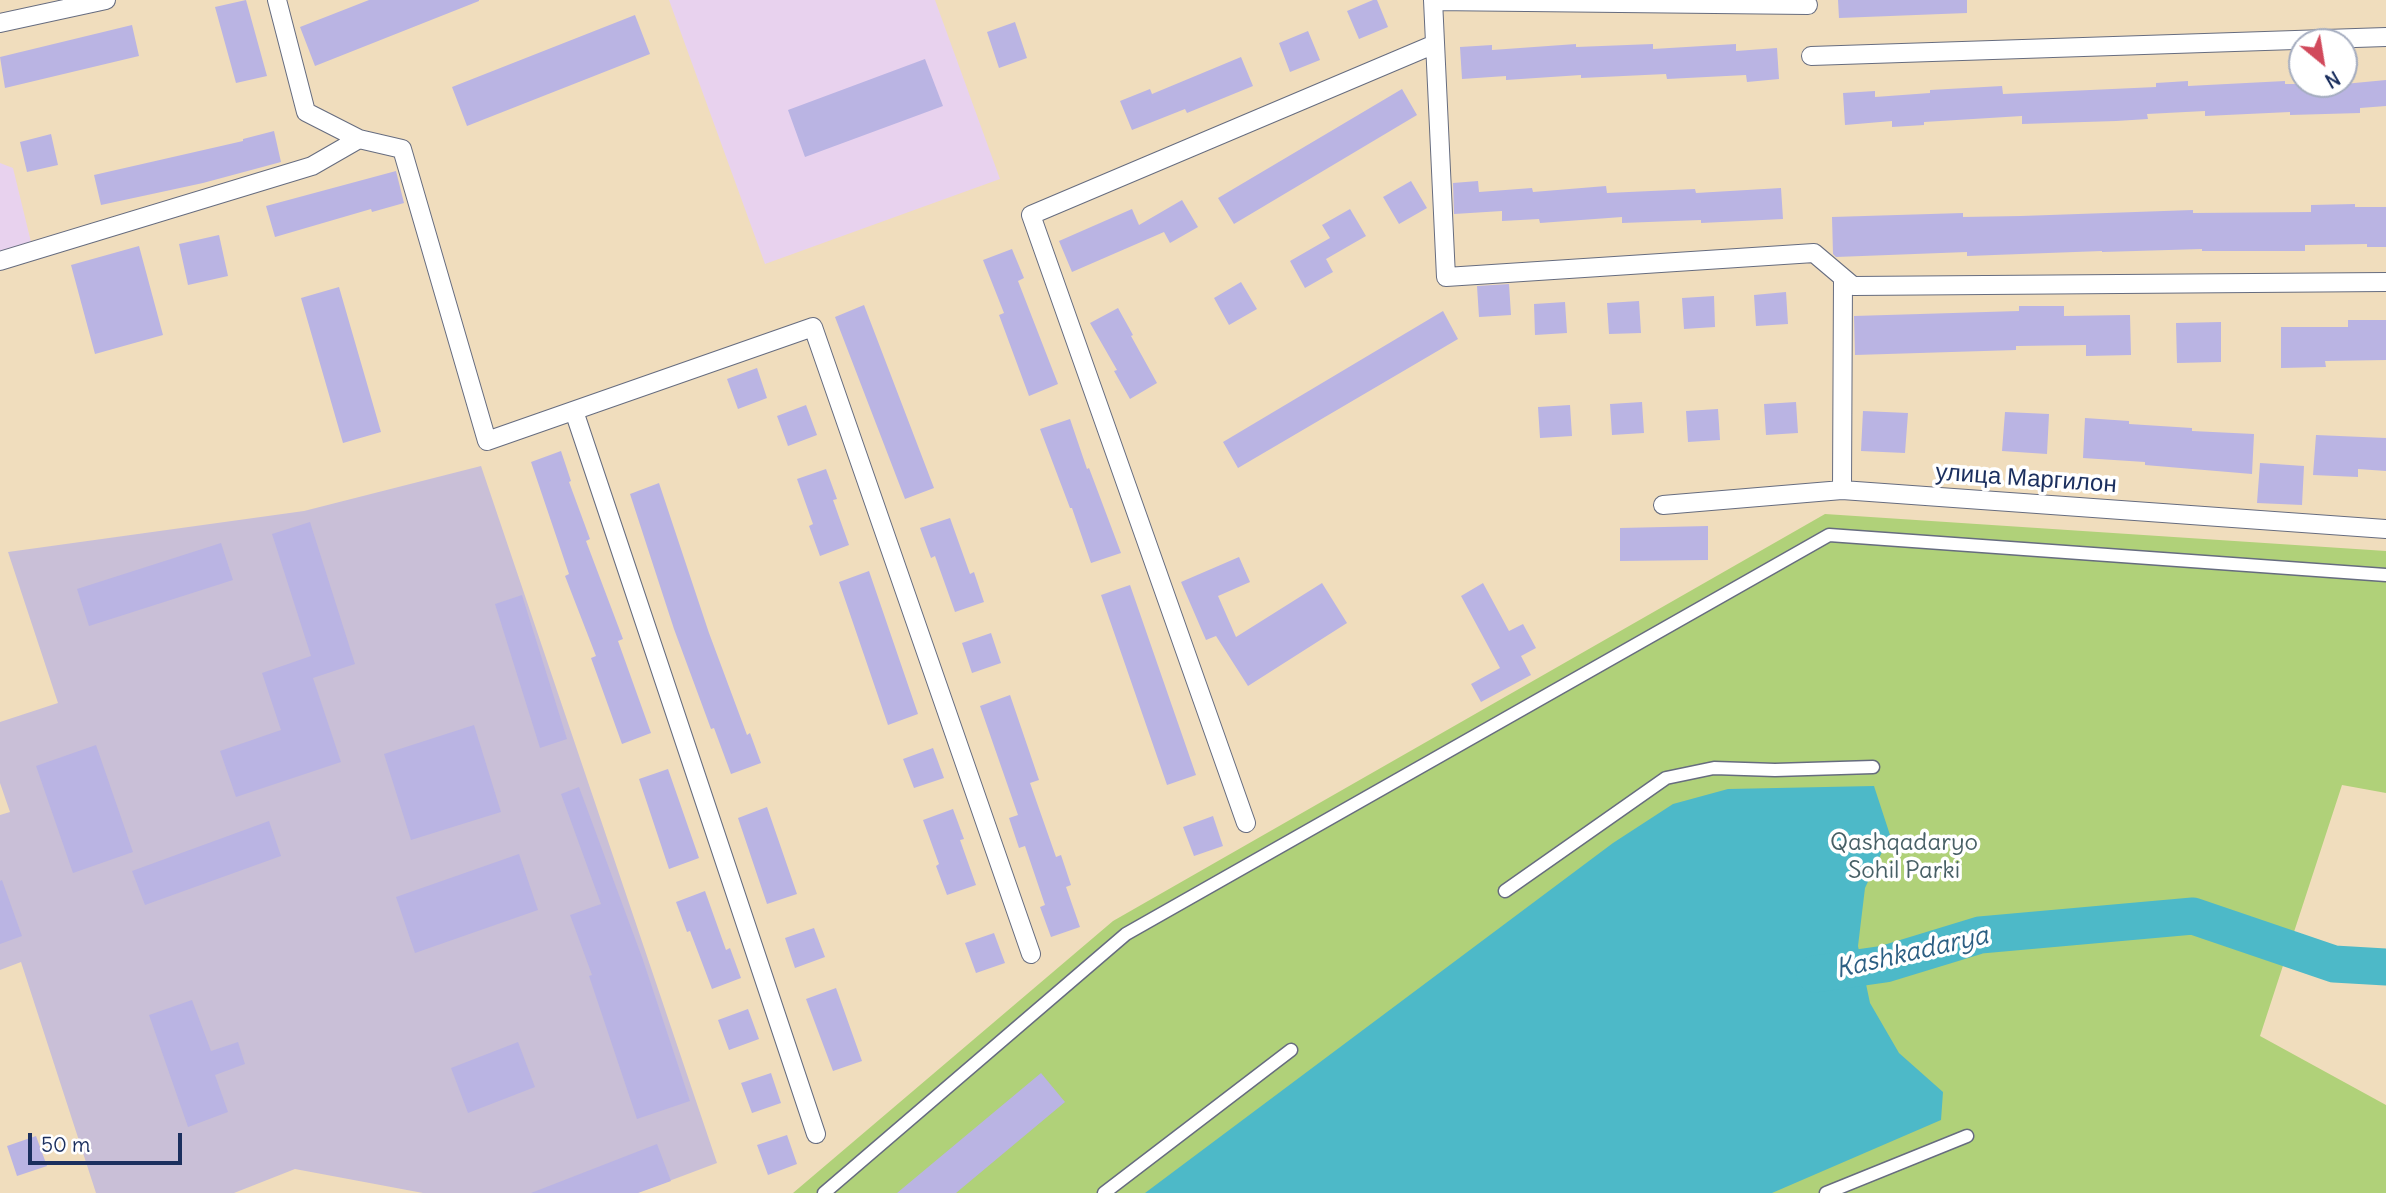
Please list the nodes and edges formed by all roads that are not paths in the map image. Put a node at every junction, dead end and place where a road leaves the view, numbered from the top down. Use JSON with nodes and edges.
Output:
{"nodes":[{"id":1,"x":106,"y":0,"type":"edge"},
{"id":2,"x":278,"y":0,"type":"edge"},
{"id":3,"x":1433,"y":1,"type":"edge"},
{"id":4,"x":1808,"y":5,"type":"dead end"},
{"id":5,"x":0,"y":23,"type":"edge"},
{"id":6,"x":2386,"y":37,"type":"edge"},
{"id":7,"x":1434,"y":44,"type":"junction"},
{"id":8,"x":1811,"y":56,"type":"dead end"},
{"id":9,"x":359,"y":139,"type":"junction"},
{"id":10,"x":0,"y":261,"type":"edge"},
{"id":11,"x":1843,"y":278,"type":"junction"},
{"id":12,"x":2386,"y":282,"type":"edge"},
{"id":13,"x":574,"y":411,"type":"junction"},
{"id":14,"x":1843,"y":490,"type":"junction"},
{"id":15,"x":1663,"y":505,"type":"dead end"},
{"id":16,"x":2386,"y":529,"type":"edge"},
{"id":17,"x":2386,"y":575,"type":"edge"},
{"id":18,"x":1873,"y":766,"type":"dead end"},
{"id":19,"x":1246,"y":823,"type":"dead end"},
{"id":20,"x":1505,"y":891,"type":"dead end"},
{"id":21,"x":1031,"y":954,"type":"dead end"},
{"id":22,"x":1291,"y":1051,"type":"dead end"},
{"id":23,"x":816,"y":1134,"type":"dead end"},
{"id":24,"x":1967,"y":1136,"type":"dead end"},
{"id":25,"x":824,"y":1193,"type":"edge"},
{"id":26,"x":1104,"y":1193,"type":"edge"},
{"id":27,"x":1826,"y":1193,"type":"edge"}],
"edges":[{"from":1,"to":5,"type":"street"},
{"from":2,"to":9,"type":"street"},
{"from":3,"to":4,"type":"street"},
{"from":3,"to":7,"type":"street"},
{"from":6,"to":8,"type":"street"},
{"from":7,"to":11,"type":"street"},
{"from":7,"to":19,"type":"street"},
{"from":9,"to":10,"type":"street"},
{"from":9,"to":13,"type":"street"},
{"from":11,"to":12,"type":"street"},
{"from":11,"to":14,"type":"street"},
{"from":13,"to":21,"type":"street"},
{"from":13,"to":23,"type":"street"},
{"from":14,"to":15,"type":"street","name":"улица Маргилон"},
{"from":14,"to":16,"type":"street","name":"улица Маргилон"},
{"from":17,"to":25,"type":"street"},
{"from":18,"to":20,"type":"street"},
{"from":22,"to":26,"type":"street"},
{"from":24,"to":27,"type":"street"}]}
